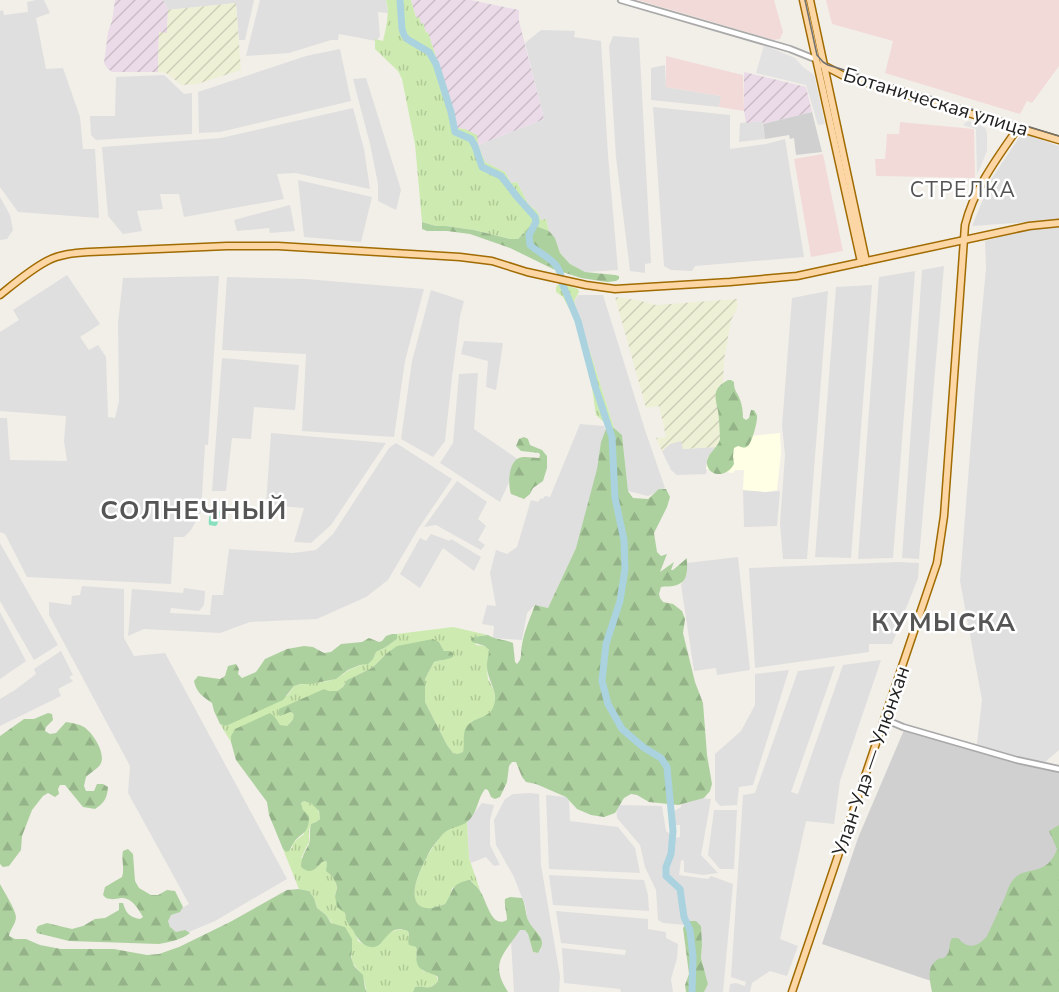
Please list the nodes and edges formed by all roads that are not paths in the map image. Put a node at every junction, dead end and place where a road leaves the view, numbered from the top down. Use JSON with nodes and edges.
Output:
{"nodes":[{"id":1,"x":621,"y":0,"type":"edge"},
{"id":2,"x":803,"y":0,"type":"edge"},
{"id":3,"x":810,"y":0,"type":"edge"},
{"id":4,"x":816,"y":59,"type":"junction"},
{"id":5,"x":824,"y":66,"type":"junction"},
{"id":6,"x":1018,"y":128,"type":"junction"},
{"id":7,"x":1059,"y":140,"type":"edge"},
{"id":8,"x":1059,"y":223,"type":"edge"},
{"id":9,"x":964,"y":240,"type":"junction"},
{"id":10,"x":864,"y":262,"type":"junction"},
{"id":11,"x":0,"y":295,"type":"edge"},
{"id":12,"x":884,"y":719,"type":"junction"},
{"id":13,"x":1059,"y":769,"type":"edge"},
{"id":14,"x":792,"y":992,"type":"edge"}],
"edges":[{"from":1,"to":4,"type":"street"},
{"from":2,"to":4,"type":"main road"},
{"from":3,"to":5,"type":"main road"},
{"from":4,"to":5,"type":"main road","name":"Ботаническая улица"},
{"from":4,"to":10,"type":"main road"},
{"from":5,"to":6,"type":"main road","name":"Ботаническая улица"},
{"from":5,"to":10,"type":"main road"},
{"from":6,"to":7,"type":"main road","name":"Ботаническая улица"},
{"from":6,"to":9,"type":"main road","name":"Улан-Удэ — Улюнхан"},
{"from":8,"to":9,"type":"main road"},
{"from":9,"to":10,"type":"main road"},
{"from":9,"to":12,"type":"main road","name":"Улан-Удэ — Улюнхан"},
{"from":10,"to":11,"type":"main road"},
{"from":12,"to":13,"type":"street"},
{"from":12,"to":14,"type":"main road","name":"Улан-Удэ — Улюнхан"}]}
